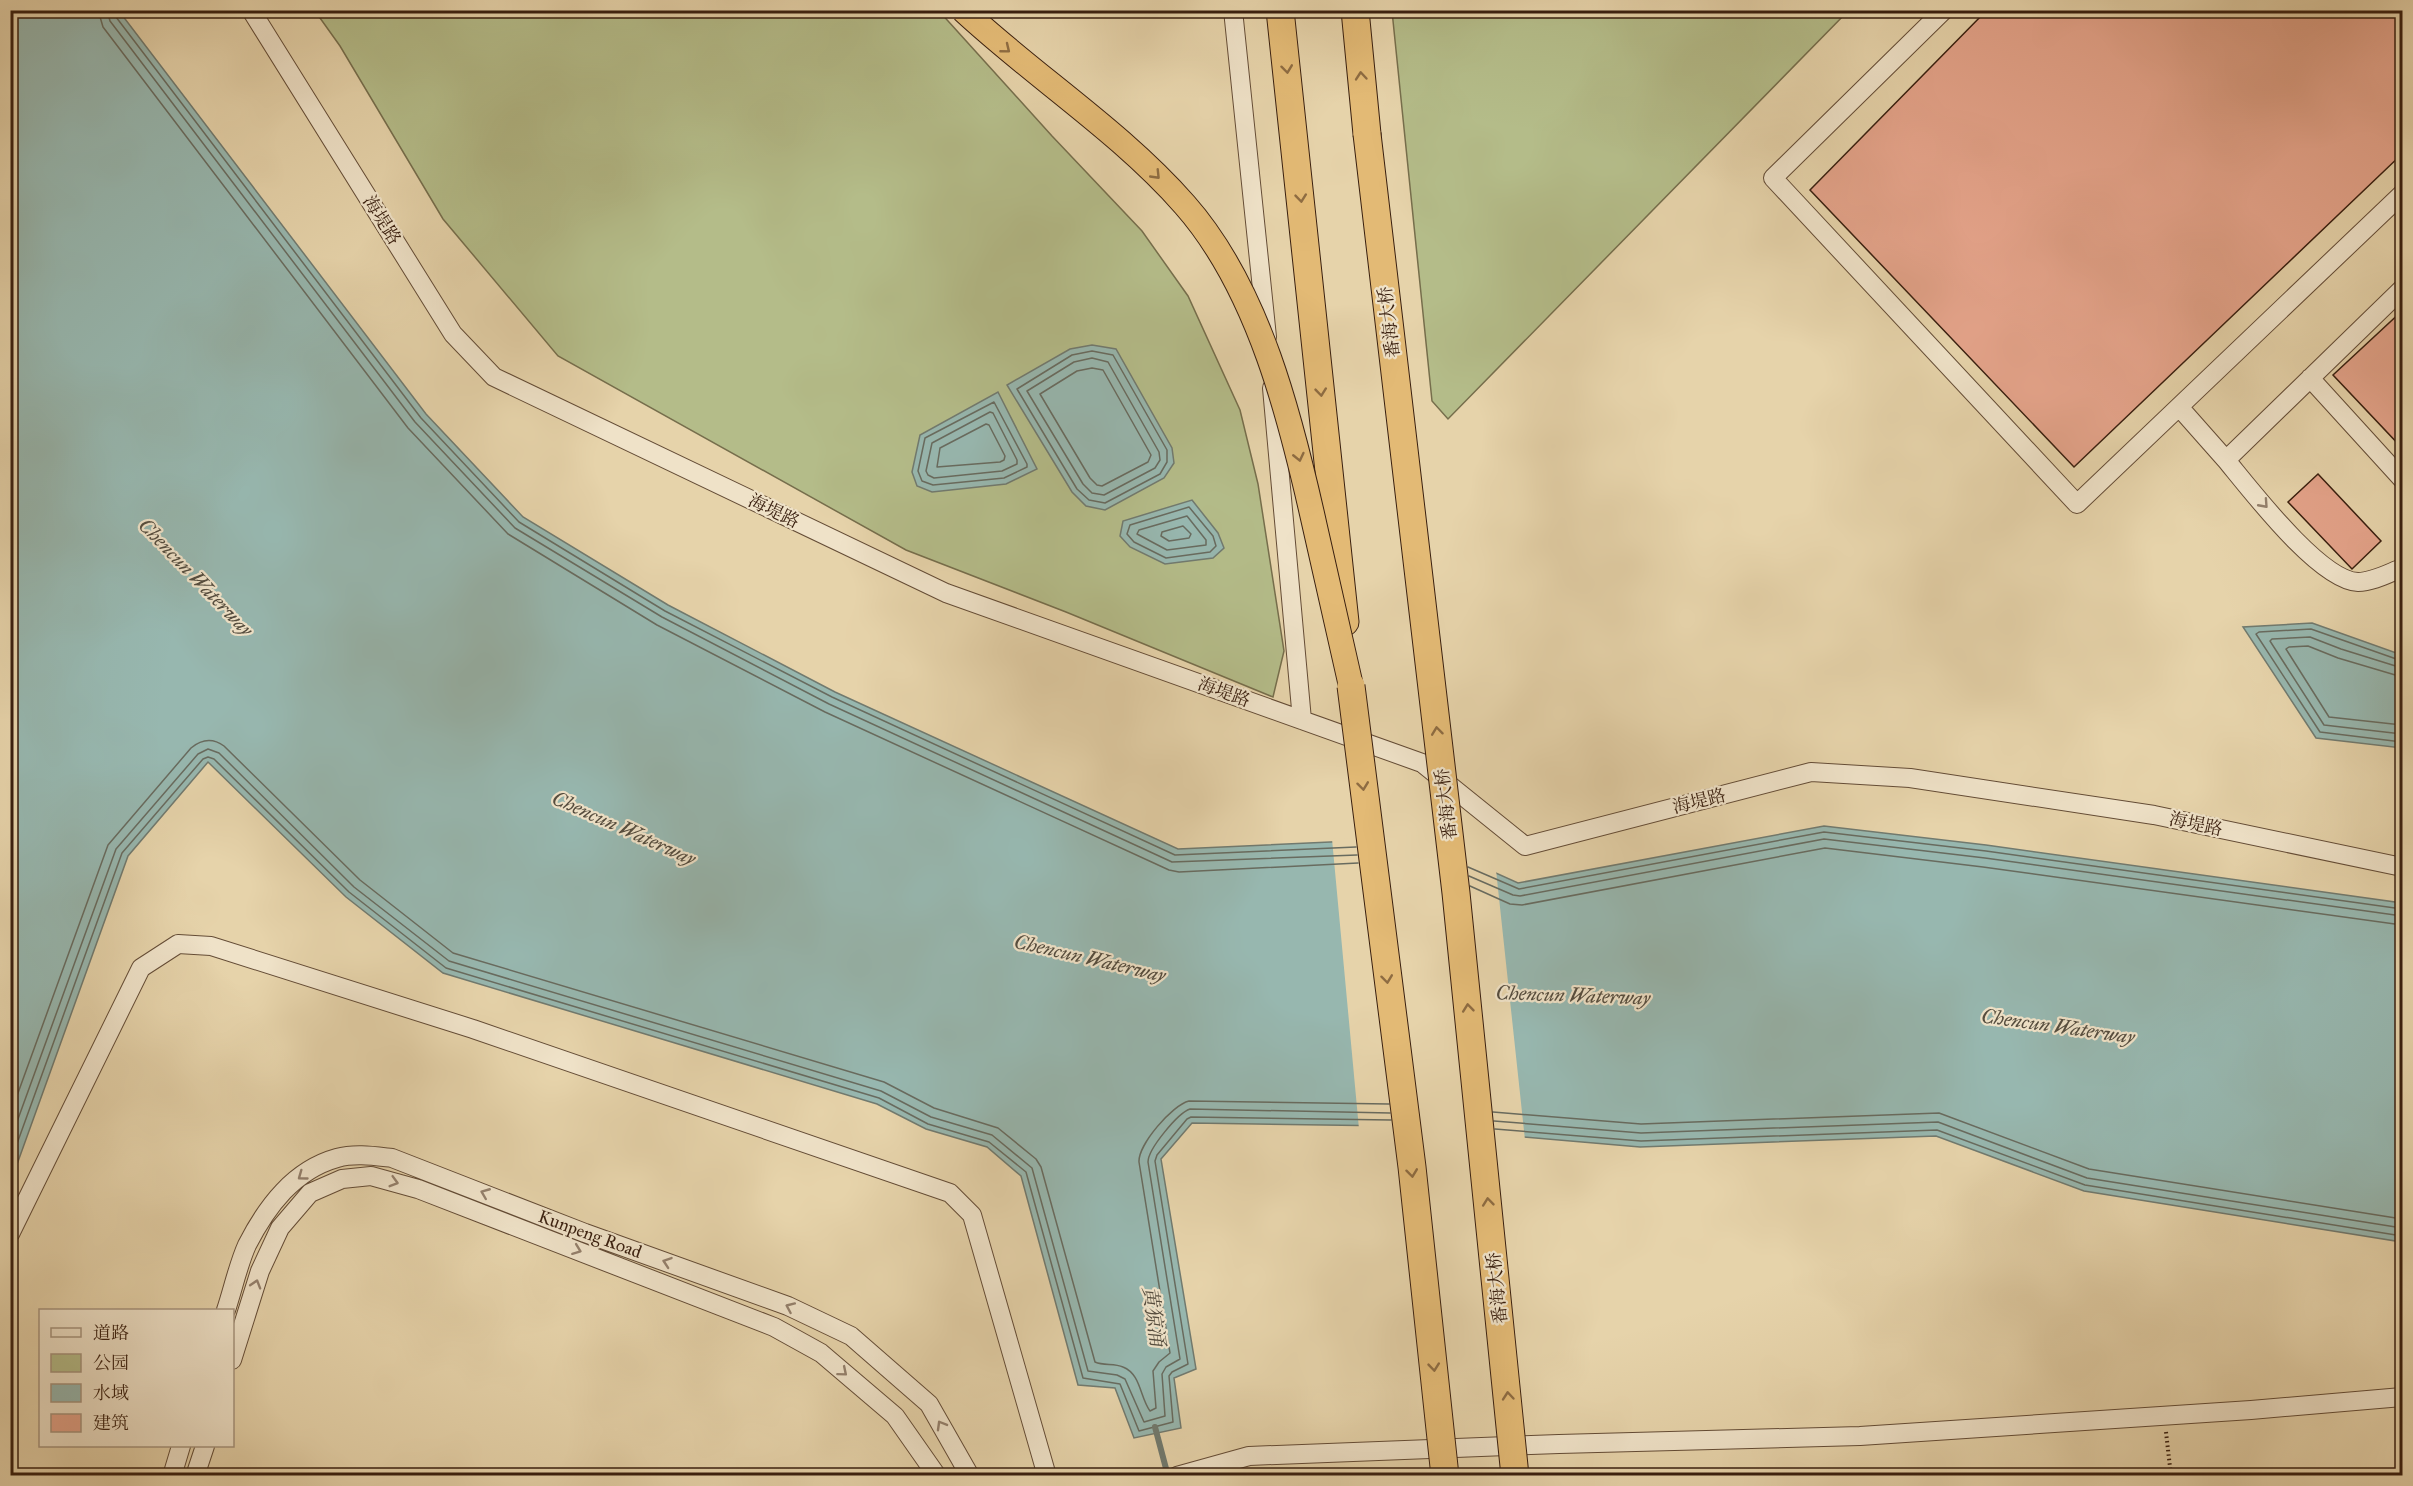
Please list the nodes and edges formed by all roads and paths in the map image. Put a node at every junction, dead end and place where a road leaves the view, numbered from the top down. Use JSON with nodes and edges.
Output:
{"nodes":[{"id":1,"x":251,"y":10,"type":"edge"},
{"id":2,"x":963,"y":10,"type":"edge"},
{"id":3,"x":1233,"y":10,"type":"edge"},
{"id":4,"x":1280,"y":10,"type":"edge"},
{"id":5,"x":1355,"y":10,"type":"edge"},
{"id":6,"x":1944,"y":10,"type":"edge"},
{"id":7,"x":2403,"y":194,"type":"edge"},
{"id":8,"x":2403,"y":289,"type":"edge"},
{"id":9,"x":2310,"y":378,"type":"junction"},
{"id":10,"x":2180,"y":408,"type":"junction"},
{"id":11,"x":2226,"y":460,"type":"junction"},
{"id":12,"x":2403,"y":479,"type":"edge"},
{"id":13,"x":2403,"y":568,"type":"edge"},
{"id":14,"x":1351,"y":686,"type":"junction"},
{"id":15,"x":1302,"y":720,"type":"junction"},
{"id":16,"x":2403,"y":867,"type":"edge"},
{"id":17,"x":10,"y":1234,"type":"edge"},
{"id":18,"x":227,"y":1309,"type":"edge"},
{"id":19,"x":234,"y":1354,"type":"edge"},
{"id":20,"x":1437,"y":1397,"type":"junction"},
{"id":21,"x":2403,"y":1397,"type":"edge"},
{"id":22,"x":2164,"y":1416,"type":"junction"},
{"id":23,"x":181,"y":1447,"type":"edge"},
{"id":24,"x":206,"y":1447,"type":"edge"},
{"id":25,"x":172,"y":1476,"type":"edge"},
{"id":26,"x":195,"y":1476,"type":"edge"},
{"id":27,"x":937,"y":1476,"type":"edge"},
{"id":28,"x":970,"y":1476,"type":"edge"},
{"id":29,"x":1047,"y":1476,"type":"edge"},
{"id":30,"x":1177,"y":1476,"type":"edge"},
{"id":31,"x":1434,"y":1476,"type":"edge"},
{"id":32,"x":1445,"y":1476,"type":"edge"},
{"id":33,"x":1515,"y":1476,"type":"edge"},
{"id":34,"x":2171,"y":1476,"type":"edge"}],
"edges":[{"from":1,"to":15,"type":"street","name":"海堤路"},
{"from":2,"to":14,"type":"main road","one_way":true,"bridge":true},
{"from":3,"to":15,"type":"street"},
{"from":4,"to":14,"type":"highway","one_way":true,"bridge":true},
{"from":33,"to":5,"type":"highway","name":"番海大桥","one_way":true,"bridge":true},
{"from":6,"to":10,"type":"street"},
{"from":7,"to":10,"type":"street"},
{"from":8,"to":9,"type":"street"},
{"from":9,"to":11,"type":"street"},
{"from":9,"to":12,"type":"street"},
{"from":10,"to":11,"type":"street"},
{"from":11,"to":13,"type":"street","one_way":true},
{"from":14,"to":20,"type":"highway","one_way":true,"bridge":true},
{"from":15,"to":16,"type":"street","name":"海堤路"},
{"from":17,"to":29,"type":"street"},
{"from":28,"to":18,"type":"street","name":"Kunpeng Road","one_way":true},
{"from":19,"to":27,"type":"street","name":"Kunpeng Road","one_way":true},
{"from":20,"to":31,"type":"main road","bridge":true},
{"from":20,"to":32,"type":"highway","bridge":true},
{"from":21,"to":22,"type":"street"},
{"from":22,"to":30,"type":"street"},
{"from":22,"to":34,"type":"path"},
{"from":23,"to":25,"type":"street"},
{"from":24,"to":26,"type":"street"}]}
